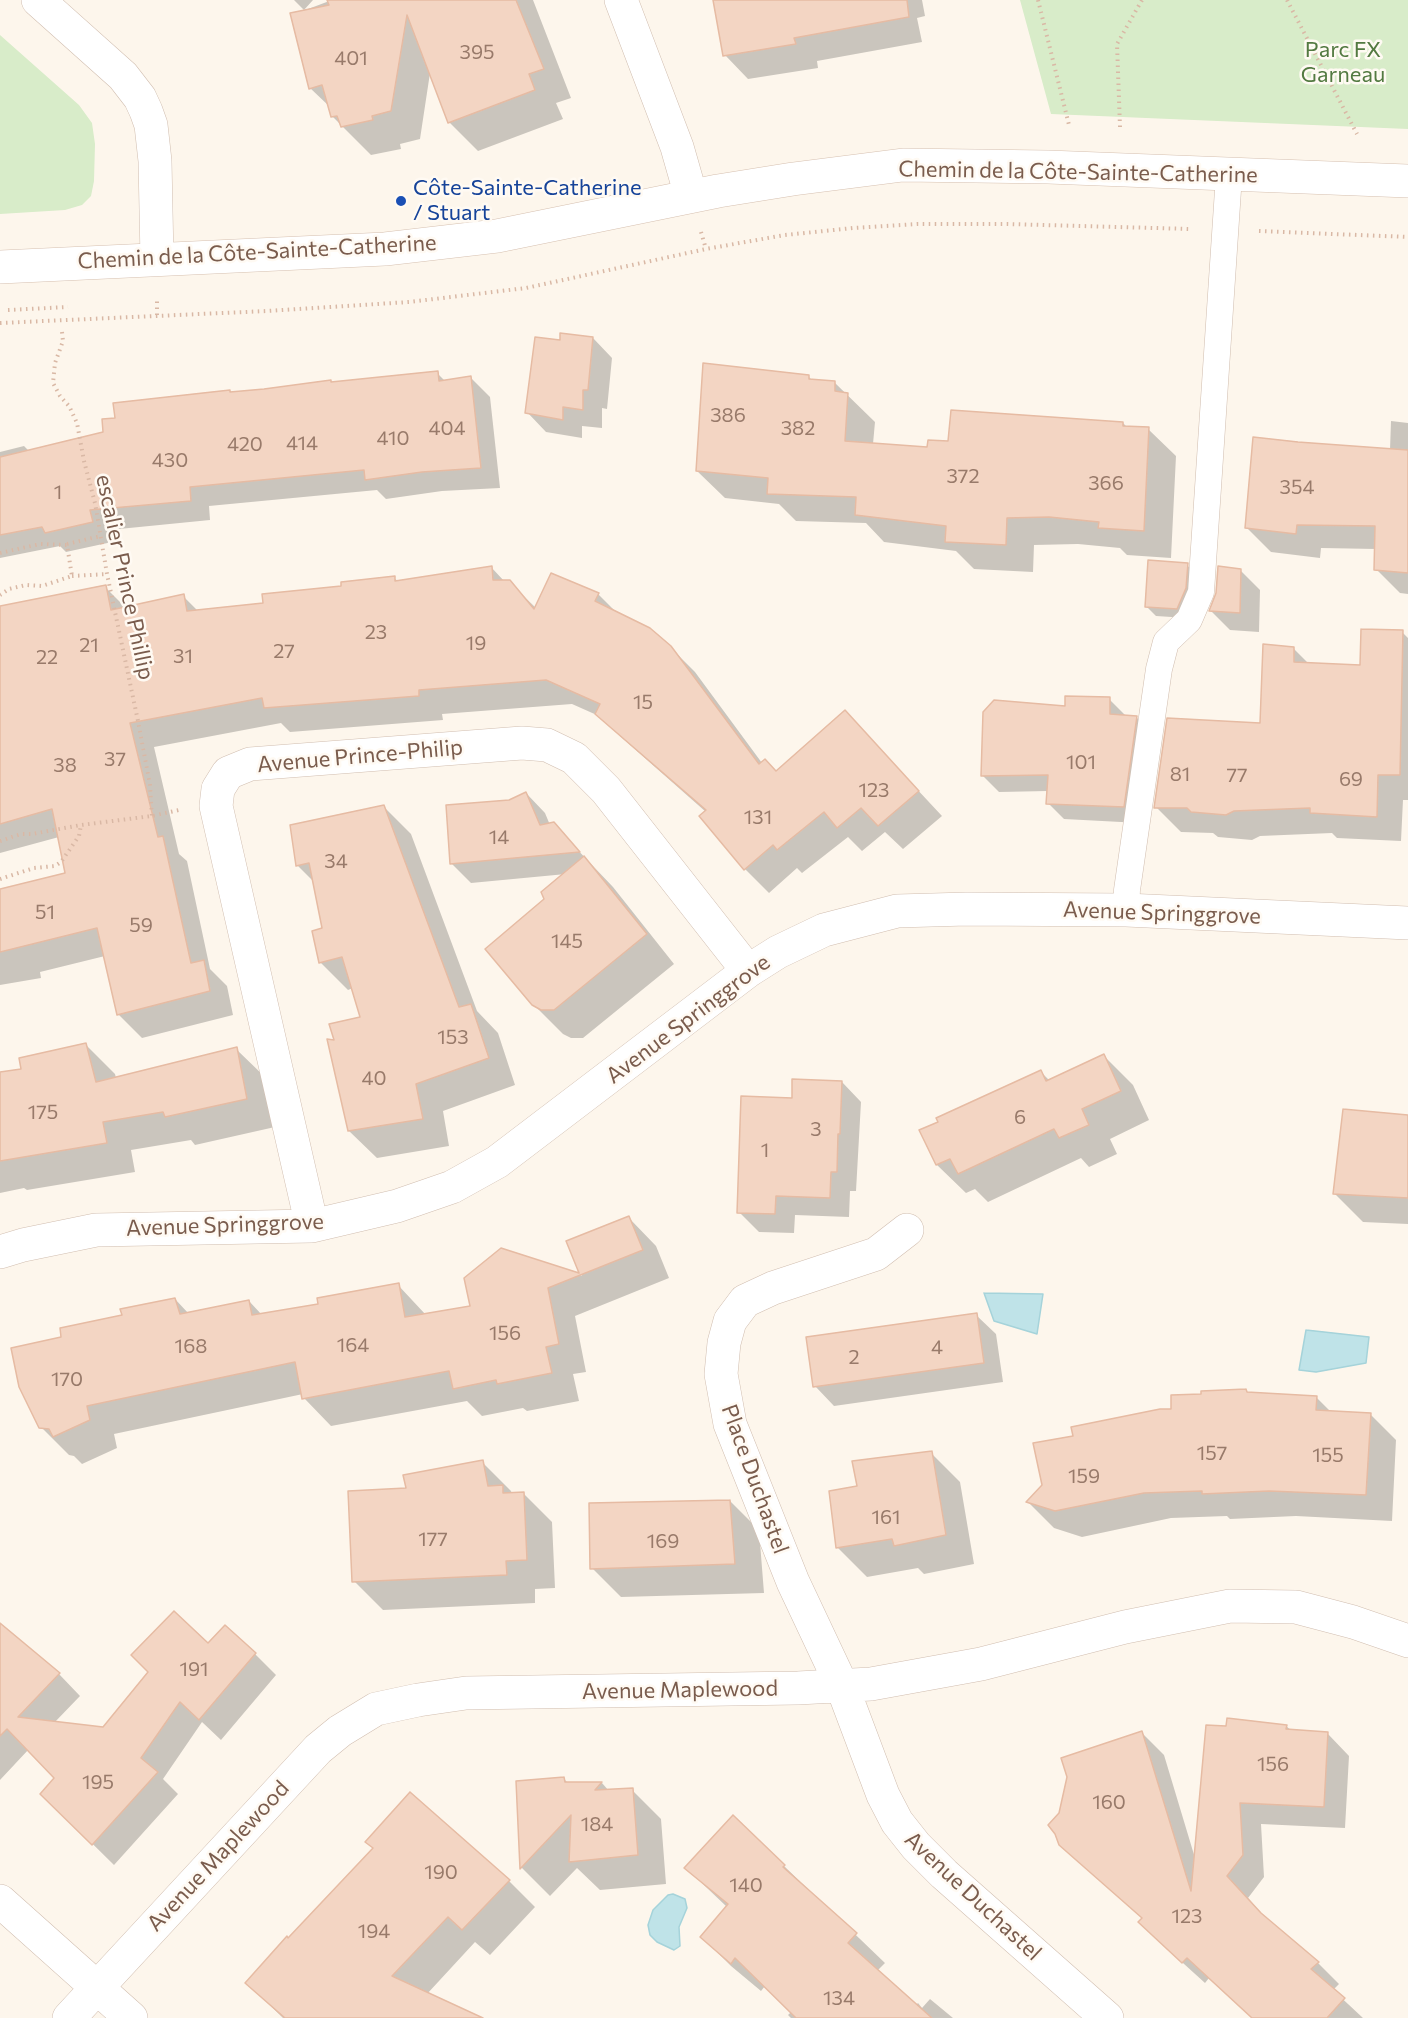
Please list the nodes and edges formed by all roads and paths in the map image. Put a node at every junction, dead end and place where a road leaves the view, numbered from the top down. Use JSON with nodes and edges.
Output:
{"nodes":[{"id":1,"x":38,"y":0,"type":"edge"},
{"id":2,"x":621,"y":0,"type":"edge"},
{"id":3,"x":1038,"y":0,"type":"edge"},
{"id":4,"x":1142,"y":0,"type":"edge"},
{"id":5,"x":1287,"y":0,"type":"edge"},
{"id":6,"x":1069,"y":126,"type":"dead end"},
{"id":7,"x":1120,"y":127,"type":"dead end"},
{"id":8,"x":1357,"y":134,"type":"dead end"},
{"id":9,"x":1229,"y":175,"type":"junction"},
{"id":10,"x":1408,"y":181,"type":"edge"},
{"id":11,"x":691,"y":196,"type":"junction"},
{"id":12,"x":1226,"y":230,"type":"junction"},
{"id":13,"x":1408,"y":237,"type":"edge"},
{"id":14,"x":157,"y":259,"type":"junction"},
{"id":15,"x":0,"y":267,"type":"edge"},
{"id":16,"x":68,"y":307,"type":"dead end"},
{"id":17,"x":8,"y":310,"type":"dead end"},
{"id":18,"x":0,"y":323,"type":"edge"},
{"id":19,"x":62,"y":332,"type":"dead end"},
{"id":20,"x":101,"y":536,"type":"junction"},
{"id":21,"x":67,"y":544,"type":"junction"},
{"id":22,"x":0,"y":553,"type":"edge"},
{"id":23,"x":107,"y":574,"type":"junction"},
{"id":24,"x":72,"y":576,"type":"junction"},
{"id":25,"x":0,"y":595,"type":"edge"},
{"id":26,"x":173,"y":811,"type":"dead end"},
{"id":27,"x":152,"y":816,"type":"junction"},
{"id":28,"x":81,"y":825,"type":"junction"},
{"id":29,"x":0,"y":841,"type":"edge"},
{"id":30,"x":0,"y":879,"type":"edge"},
{"id":31,"x":1126,"y":910,"type":"junction"},
{"id":32,"x":1408,"y":923,"type":"edge"},
{"id":33,"x":748,"y":970,"type":"junction"},
{"id":34,"x":312,"y":1226,"type":"junction"},
{"id":35,"x":907,"y":1230,"type":"dead end"},
{"id":36,"x":0,"y":1252,"type":"edge"},
{"id":37,"x":1408,"y":1641,"type":"edge"},
{"id":38,"x":842,"y":1686,"type":"junction"},
{"id":39,"x":0,"y":1901,"type":"edge"},
{"id":40,"x":97,"y":1987,"type":"junction"},
{"id":41,"x":69,"y":2018,"type":"edge"},
{"id":42,"x":131,"y":2018,"type":"edge"},
{"id":43,"x":1107,"y":2018,"type":"edge"}],
"edges":[{"from":1,"to":14,"type":"street"},
{"from":2,"to":11,"type":"street"},
{"from":3,"to":6,"type":"path"},
{"from":4,"to":7,"type":"path"},
{"from":5,"to":8,"type":"path"},
{"from":9,"to":10,"type":"street","name":"Chemin de la Côte-Sainte-Catherine"},
{"from":9,"to":11,"type":"street","name":"Chemin de la Côte-Sainte-Catherine"},
{"from":9,"to":12,"type":"lane"},
{"from":11,"to":14,"type":"street","name":"Chemin de la Côte-Sainte-Catherine"},
{"from":12,"to":13,"type":"path"},
{"from":12,"to":18,"type":"path"},
{"from":12,"to":31,"type":"lane"},
{"from":14,"to":15,"type":"street","name":"Chemin de la Côte-Sainte-Catherine"},
{"from":16,"to":17,"type":"path","name":"Chemin de la Côte-Sainte-Catherine"},
{"from":19,"to":20,"type":"path","name":"escalier Prince Phillip"},
{"from":20,"to":21,"type":"path"},
{"from":20,"to":23,"type":"path","name":"escalier Prince Phillip"},
{"from":21,"to":22,"type":"path"},
{"from":21,"to":24,"type":"path"},
{"from":23,"to":24,"type":"path"},
{"from":23,"to":27,"type":"path","name":"escalier Prince Phillip"},
{"from":24,"to":25,"type":"path"},
{"from":26,"to":27,"type":"path"},
{"from":27,"to":28,"type":"path"},
{"from":28,"to":29,"type":"path"},
{"from":28,"to":30,"type":"path"},
{"from":31,"to":32,"type":"street","name":"Avenue Springgrove"},
{"from":31,"to":33,"type":"street","name":"Avenue Springgrove"},
{"from":33,"to":34,"type":"street","name":"Avenue Springgrove"},
{"from":33,"to":34,"type":"street","name":"Avenue Prince-Philip"},
{"from":34,"to":36,"type":"street","name":"Avenue Springgrove"},
{"from":35,"to":38,"type":"street","name":"Place Duchastel"},
{"from":37,"to":38,"type":"street","name":"Avenue Maplewood"},
{"from":38,"to":40,"type":"street","name":"Avenue Maplewood"},
{"from":38,"to":43,"type":"street","name":"Avenue Duchastel"},
{"from":39,"to":40,"type":"street"},
{"from":40,"to":41,"type":"street","name":"Avenue Maplewood"},
{"from":40,"to":42,"type":"street"}]}
